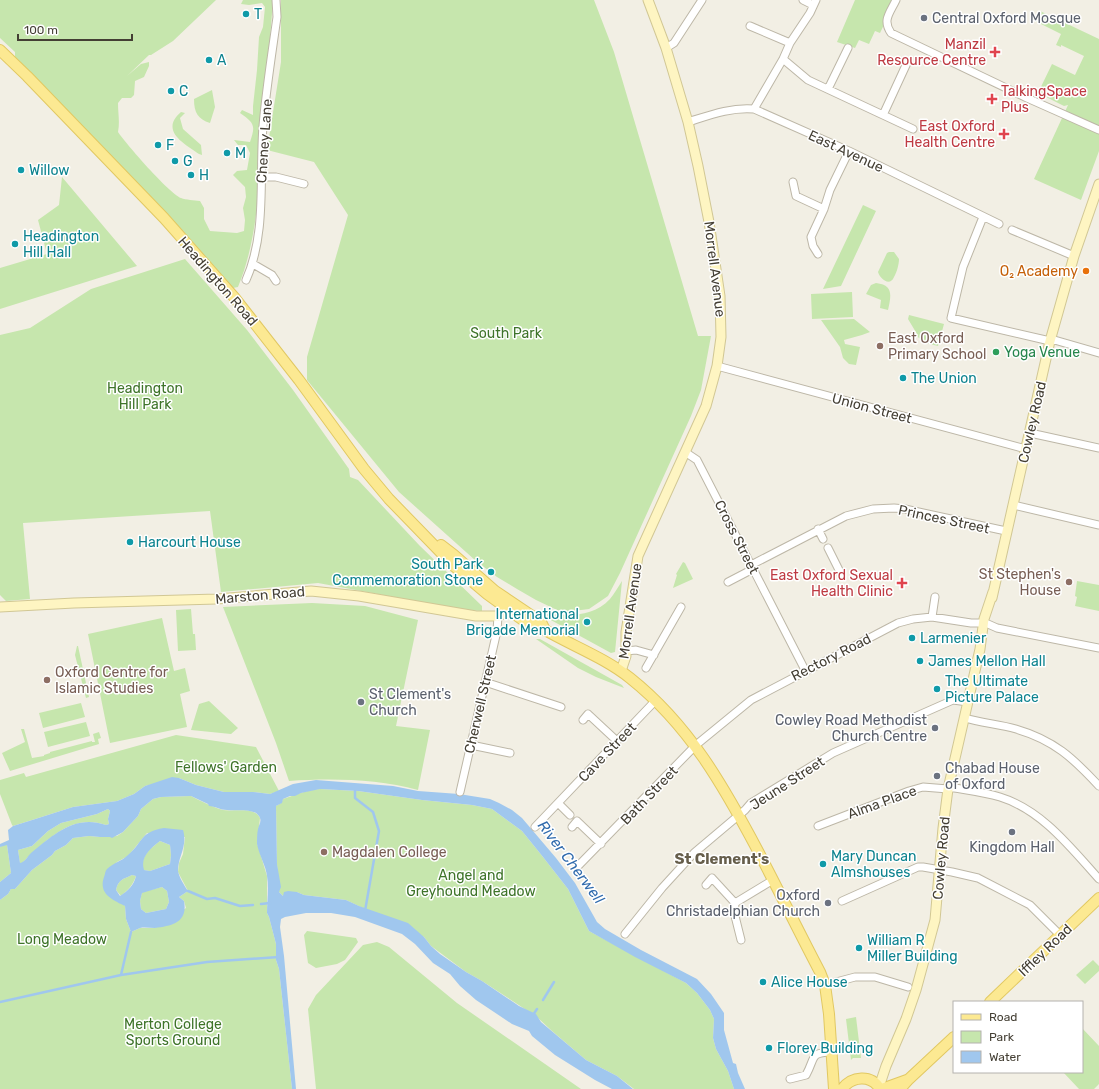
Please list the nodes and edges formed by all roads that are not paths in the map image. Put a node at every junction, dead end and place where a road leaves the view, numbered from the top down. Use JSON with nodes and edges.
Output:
{"nodes":[{"id":1,"x":276,"y":0,"type":"edge"},
{"id":2,"x":648,"y":0,"type":"edge"},
{"id":3,"x":702,"y":0,"type":"edge"},
{"id":4,"x":803,"y":0,"type":"edge"},
{"id":5,"x":896,"y":0,"type":"edge"},
{"id":6,"x":814,"y":2,"type":"edge"},
{"id":7,"x":750,"y":26,"type":"dead end"},
{"id":8,"x":790,"y":43,"type":"junction"},
{"id":9,"x":666,"y":48,"type":"junction"},
{"id":10,"x":848,"y":48,"type":"dead end"},
{"id":11,"x":0,"y":50,"type":"edge"},
{"id":12,"x":783,"y":59,"type":"junction"},
{"id":13,"x":907,"y":63,"type":"dead end"},
{"id":14,"x":828,"y":90,"type":"junction"},
{"id":15,"x":754,"y":108,"type":"junction"},
{"id":16,"x":883,"y":115,"type":"junction"},
{"id":17,"x":688,"y":122,"type":"junction"},
{"id":18,"x":914,"y":129,"type":"dead end"},
{"id":19,"x":1099,"y":130,"type":"edge"},
{"id":20,"x":849,"y":151,"type":"junction"},
{"id":21,"x":261,"y":177,"type":"junction"},
{"id":22,"x":793,"y":182,"type":"dead end"},
{"id":23,"x":304,"y":184,"type":"dead end"},
{"id":24,"x":1099,"y":184,"type":"edge"},
{"id":25,"x":1096,"y":202,"type":"edge"},
{"id":26,"x":824,"y":208,"type":"junction"},
{"id":27,"x":983,"y":217,"type":"junction"},
{"id":28,"x":999,"y":224,"type":"dead end"},
{"id":29,"x":1012,"y":230,"type":"dead end"},
{"id":30,"x":818,"y":254,"type":"dead end"},
{"id":31,"x":1074,"y":256,"type":"junction"},
{"id":32,"x":253,"y":264,"type":"junction"},
{"id":33,"x":246,"y":280,"type":"dead end"},
{"id":34,"x":276,"y":281,"type":"dead end"},
{"id":35,"x":1050,"y":340,"type":"junction"},
{"id":36,"x":1099,"y":353,"type":"edge"},
{"id":37,"x":717,"y":366,"type":"junction"},
{"id":38,"x":1030,"y":433,"type":"junction"},
{"id":39,"x":1099,"y":448,"type":"edge"},
{"id":40,"x":1026,"y":449,"type":"junction"},
{"id":41,"x":685,"y":452,"type":"junction"},
{"id":42,"x":1013,"y":505,"type":"junction"},
{"id":43,"x":1099,"y":526,"type":"edge"},
{"id":44,"x":818,"y":529,"type":"junction"},
{"id":45,"x":1006,"y":531,"type":"junction"},
{"id":46,"x":823,"y":539,"type":"dead end"},
{"id":47,"x":828,"y":548,"type":"dead end"},
{"id":48,"x":752,"y":567,"type":"junction"},
{"id":49,"x":842,"y":574,"type":"dead end"},
{"id":50,"x":728,"y":582,"type":"dead end"},
{"id":51,"x":935,"y":597,"type":"dead end"},
{"id":52,"x":511,"y":607,"type":"junction"},
{"id":53,"x":681,"y":607,"type":"dead end"},
{"id":54,"x":0,"y":608,"type":"edge"},
{"id":55,"x":498,"y":616,"type":"junction"},
{"id":56,"x":932,"y":617,"type":"junction"},
{"id":57,"x":986,"y":624,"type":"junction"},
{"id":58,"x":1099,"y":648,"type":"edge"},
{"id":59,"x":626,"y":651,"type":"junction"},
{"id":60,"x":654,"y":655,"type":"junction"},
{"id":61,"x":646,"y":668,"type":"dead end"},
{"id":62,"x":805,"y":670,"type":"junction"},
{"id":63,"x":621,"y":671,"type":"junction"},
{"id":64,"x":485,"y":682,"type":"junction"},
{"id":65,"x":656,"y":700,"type":"junction"},
{"id":66,"x":968,"y":702,"type":"junction"},
{"id":67,"x":561,"y":707,"type":"dead end"},
{"id":68,"x":965,"y":718,"type":"junction"},
{"id":69,"x":583,"y":720,"type":"dead end"},
{"id":70,"x":617,"y":741,"type":"junction"},
{"id":71,"x":472,"y":745,"type":"junction"},
{"id":72,"x":696,"y":746,"type":"junction"},
{"id":73,"x":510,"y":753,"type":"dead end"},
{"id":74,"x":1099,"y":786,"type":"edge"},
{"id":75,"x":949,"y":788,"type":"junction"},
{"id":76,"x":460,"y":792,"type":"dead end"},
{"id":77,"x":558,"y":803,"type":"junction"},
{"id":78,"x":570,"y":814,"type":"dead end"},
{"id":79,"x":739,"y":815,"type":"junction"},
{"id":80,"x":818,"y":826,"type":"dead end"},
{"id":81,"x":535,"y":827,"type":"dead end"},
{"id":82,"x":572,"y":827,"type":"dead end"},
{"id":83,"x":601,"y":844,"type":"junction"},
{"id":84,"x":579,"y":865,"type":"dead end"},
{"id":85,"x":940,"y":870,"type":"junction"},
{"id":86,"x":1099,"y":879,"type":"edge"},
{"id":87,"x":772,"y":880,"type":"junction"},
{"id":88,"x":706,"y":884,"type":"dead end"},
{"id":89,"x":1099,"y":898,"type":"edge"},
{"id":90,"x":842,"y":901,"type":"dead end"},
{"id":91,"x":735,"y":903,"type":"junction"},
{"id":92,"x":626,"y":934,"type":"dead end"},
{"id":93,"x":1060,"y":935,"type":"junction"},
{"id":94,"x":740,"y":940,"type":"dead end"},
{"id":95,"x":825,"y":985,"type":"junction"},
{"id":96,"x":908,"y":987,"type":"dead end"},
{"id":97,"x":991,"y":1001,"type":"edge"},
{"id":98,"x":953,"y":1038,"type":"edge"},
{"id":99,"x":831,"y":1052,"type":"junction"},
{"id":100,"x":832,"y":1065,"type":"junction"},
{"id":101,"x":886,"y":1066,"type":"junction"},
{"id":102,"x":790,"y":1078,"type":"dead end"},
{"id":103,"x":866,"y":1079,"type":"junction"},
{"id":104,"x":909,"y":1079,"type":"junction"},
{"id":105,"x":850,"y":1081,"type":"junction"},
{"id":106,"x":881,"y":1088,"type":"edge"},
{"id":107,"x":834,"y":1089,"type":"edge"},
{"id":108,"x":842,"y":1089,"type":"edge"},
{"id":109,"x":900,"y":1089,"type":"edge"}],
"edges":[{"from":1,"to":21,"type":"street","name":"Cheney Lane"},
{"from":2,"to":9,"type":"main road","name":"Morrell Avenue"},
{"from":3,"to":9,"type":"street"},
{"from":4,"to":6,"type":"street"},
{"from":5,"to":19,"type":"street"},
{"from":6,"to":8,"type":"street"},
{"from":7,"to":8,"type":"street"},
{"from":8,"to":12,"type":"street"},
{"from":9,"to":17,"type":"main road","name":"Morrell Avenue"},
{"from":10,"to":14,"type":"street"},
{"from":11,"to":52,"type":"main road","name":"Headington Road"},
{"from":12,"to":14,"type":"street"},
{"from":12,"to":15,"type":"street"},
{"from":13,"to":16,"type":"street"},
{"from":14,"to":16,"type":"street"},
{"from":15,"to":17,"type":"street","name":"East Avenue"},
{"from":15,"to":20,"type":"street","name":"East Avenue"},
{"from":16,"to":18,"type":"street"},
{"from":17,"to":37,"type":"main road","name":"Morrell Avenue"},
{"from":20,"to":26,"type":"street"},
{"from":20,"to":27,"type":"street","name":"East Avenue"},
{"from":21,"to":23,"type":"street"},
{"from":21,"to":32,"type":"street","name":"Cheney Lane"},
{"from":22,"to":26,"type":"street"},
{"from":24,"to":25,"type":"main road","name":"Cowley Road"},
{"from":25,"to":31,"type":"main road","name":"Cowley Road"},
{"from":26,"to":30,"type":"street"},
{"from":27,"to":28,"type":"street","name":"East Avenue"},
{"from":27,"to":35,"type":"street"},
{"from":29,"to":31,"type":"street"},
{"from":31,"to":35,"type":"main road","name":"Cowley Road"},
{"from":32,"to":33,"type":"street","name":"Cheney Lane"},
{"from":32,"to":34,"type":"street"},
{"from":35,"to":36,"type":"street"},
{"from":35,"to":38,"type":"main road","name":"Cowley Road"},
{"from":37,"to":40,"type":"street","name":"Union Street"},
{"from":37,"to":41,"type":"main road","name":"Morrell Avenue"},
{"from":38,"to":39,"type":"street"},
{"from":38,"to":40,"type":"main road","name":"Cowley Road"},
{"from":40,"to":42,"type":"main road","name":"Cowley Road"},
{"from":41,"to":48,"type":"street","name":"Cross Street"},
{"from":41,"to":59,"type":"main road","name":"Morrell Avenue"},
{"from":42,"to":43,"type":"street"},
{"from":42,"to":45,"type":"main road","name":"Cowley Road"},
{"from":44,"to":45,"type":"street","name":"Princes Street"},
{"from":44,"to":46,"type":"street"},
{"from":44,"to":48,"type":"street","name":"Princes Street"},
{"from":45,"to":57,"type":"main road","name":"Cowley Road"},
{"from":47,"to":49,"type":"street"},
{"from":48,"to":50,"type":"street","name":"Princes Street"},
{"from":48,"to":62,"type":"street","name":"Cross Street"},
{"from":51,"to":56,"type":"street"},
{"from":52,"to":55,"type":"main road"},
{"from":52,"to":63,"type":"main road","name":"Headington Road"},
{"from":53,"to":60,"type":"street"},
{"from":54,"to":55,"type":"main road","name":"Marston Road"},
{"from":55,"to":64,"type":"street","name":"Cherwell Street"},
{"from":56,"to":57,"type":"street","name":"Rectory Road"},
{"from":56,"to":62,"type":"street","name":"Rectory Road"},
{"from":57,"to":58,"type":"street","name":"Rectory Road"},
{"from":57,"to":66,"type":"main road","name":"Cowley Road"},
{"from":59,"to":60,"type":"street"},
{"from":59,"to":63,"type":"main road","name":"Morrell Avenue"},
{"from":60,"to":61,"type":"street"},
{"from":62,"to":72,"type":"street","name":"Rectory Road"},
{"from":63,"to":65,"type":"main road","name":"Headington Road"},
{"from":64,"to":67,"type":"street"},
{"from":64,"to":71,"type":"street","name":"Cherwell Street"},
{"from":65,"to":70,"type":"street","name":"Cave Street"},
{"from":65,"to":72,"type":"main road","name":"Headington Road"},
{"from":66,"to":68,"type":"main road","name":"Cowley Road"},
{"from":66,"to":79,"type":"street","name":"Jeune Street"},
{"from":68,"to":74,"type":"street"},
{"from":68,"to":75,"type":"main road","name":"Cowley Road"},
{"from":69,"to":70,"type":"street"},
{"from":70,"to":77,"type":"street","name":"Cave Street"},
{"from":71,"to":73,"type":"street"},
{"from":71,"to":76,"type":"street","name":"Cherwell Street"},
{"from":72,"to":79,"type":"main road","name":"Headington Road"},
{"from":72,"to":83,"type":"street","name":"Bath Street"},
{"from":75,"to":80,"type":"street","name":"Alma Place"},
{"from":75,"to":85,"type":"main road","name":"Cowley Road"},
{"from":75,"to":86,"type":"street","name":"Alma Place"},
{"from":77,"to":78,"type":"street"},
{"from":77,"to":81,"type":"street","name":"Cave Street"},
{"from":79,"to":87,"type":"main road","name":"Headington Road"},
{"from":79,"to":92,"type":"street","name":"Jeune Street"},
{"from":82,"to":83,"type":"street"},
{"from":83,"to":84,"type":"street","name":"Bath Street"},
{"from":85,"to":90,"type":"street"},
{"from":85,"to":93,"type":"street"},
{"from":85,"to":101,"type":"main road","name":"Cowley Road"},
{"from":87,"to":91,"type":"street"},
{"from":87,"to":95,"type":"main road","name":"Headington Road"},
{"from":88,"to":91,"type":"street"},
{"from":89,"to":93,"type":"main road","name":"Iffley Road"},
{"from":91,"to":94,"type":"street"},
{"from":93,"to":97,"type":"main road","name":"Iffley Road"},
{"from":95,"to":96,"type":"street"},
{"from":95,"to":99,"type":"main road","name":"Headington Road"},
{"from":98,"to":104,"type":"main road"},
{"from":99,"to":100,"type":"main road","name":"Headington Road"},
{"from":99,"to":102,"type":"street"},
{"from":100,"to":105,"type":"main road"},
{"from":100,"to":107,"type":"main road","name":"Headington Road"},
{"from":101,"to":103,"type":"main road"},
{"from":101,"to":106,"type":"main road","name":"Cowley Road"},
{"from":103,"to":105,"type":"main road"},
{"from":103,"to":106,"type":"main road"},
{"from":104,"to":106,"type":"main road"},
{"from":104,"to":109,"type":"main road"},
{"from":105,"to":108,"type":"main road"}]}
